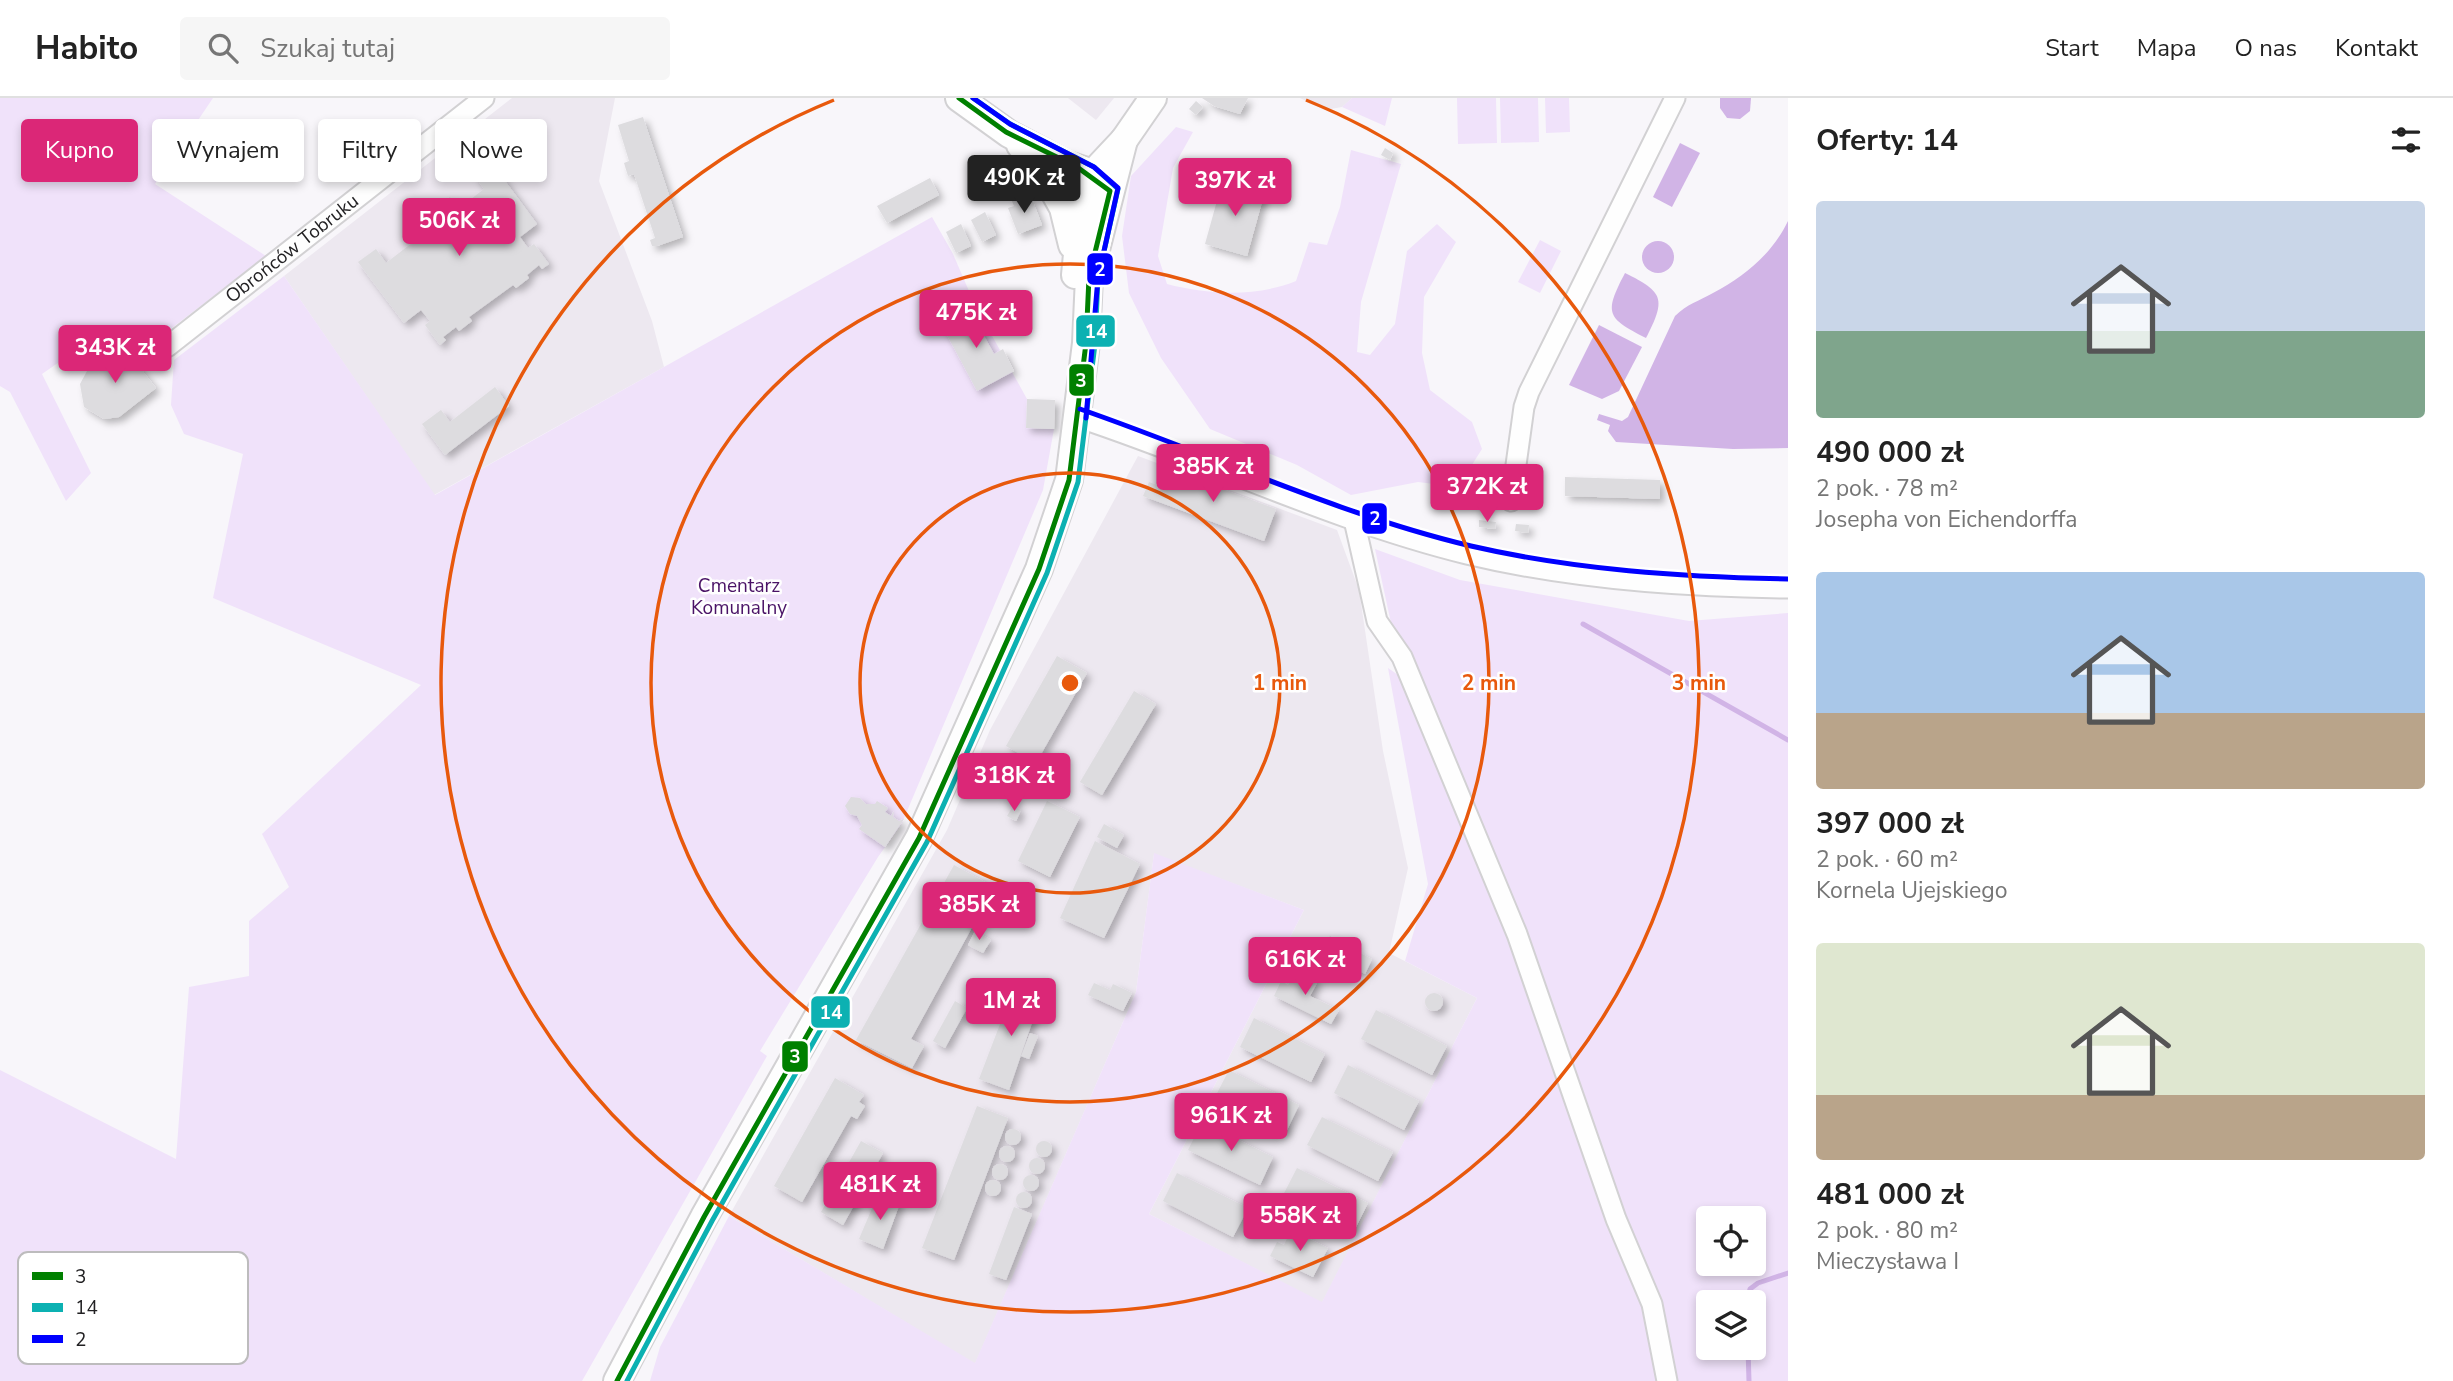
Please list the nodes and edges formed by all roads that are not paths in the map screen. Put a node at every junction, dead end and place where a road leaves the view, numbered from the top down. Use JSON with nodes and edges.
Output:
{"nodes":[{"id":1,"x":484,"y":98,"type":"edge"},
{"id":2,"x":960,"y":98,"type":"edge"},
{"id":3,"x":1153,"y":98,"type":"edge"},
{"id":4,"x":1675,"y":98,"type":"edge"},
{"id":5,"x":1009,"y":134,"type":"junction"},
{"id":6,"x":1043,"y":172,"type":"junction"},
{"id":7,"x":1097,"y":185,"type":"junction"},
{"id":8,"x":1075,"y":264,"type":"junction"},
{"id":9,"x":167,"y":347,"type":"dead end"},
{"id":10,"x":1080,"y":384,"type":"junction"},
{"id":11,"x":1077,"y":417,"type":"junction"},
{"id":12,"x":1511,"y":501,"type":"dead end"},
{"id":13,"x":1354,"y":520,"type":"junction"},
{"id":14,"x":1788,"y":588,"type":"edge"},
{"id":15,"x":639,"y":1343,"type":"junction"},
{"id":16,"x":617,"y":1381,"type":"edge"},
{"id":17,"x":632,"y":1381,"type":"edge"},
{"id":18,"x":1667,"y":1381,"type":"edge"}],
"edges":[{"from":1,"to":9,"type":"street","name":"Obrońców Tobruku"},
{"from":2,"to":5,"type":"main road"},
{"from":3,"to":7,"type":"main road"},
{"from":4,"to":12,"type":"street"},
{"from":5,"to":6,"type":"main road"},
{"from":5,"to":7,"type":"main road"},
{"from":6,"to":7,"type":"main road"},
{"from":6,"to":8,"type":"main road"},
{"from":7,"to":8,"type":"main road"},
{"from":7,"to":10,"type":"main road"},
{"from":8,"to":10,"type":"main road"},
{"from":10,"to":11,"type":"main road"},
{"from":11,"to":13,"type":"street"},
{"from":11,"to":15,"type":"main road"},
{"from":13,"to":14,"type":"street"},
{"from":13,"to":18,"type":"street"},
{"from":15,"to":16,"type":"main road"},
{"from":15,"to":17,"type":"main road"}]}
